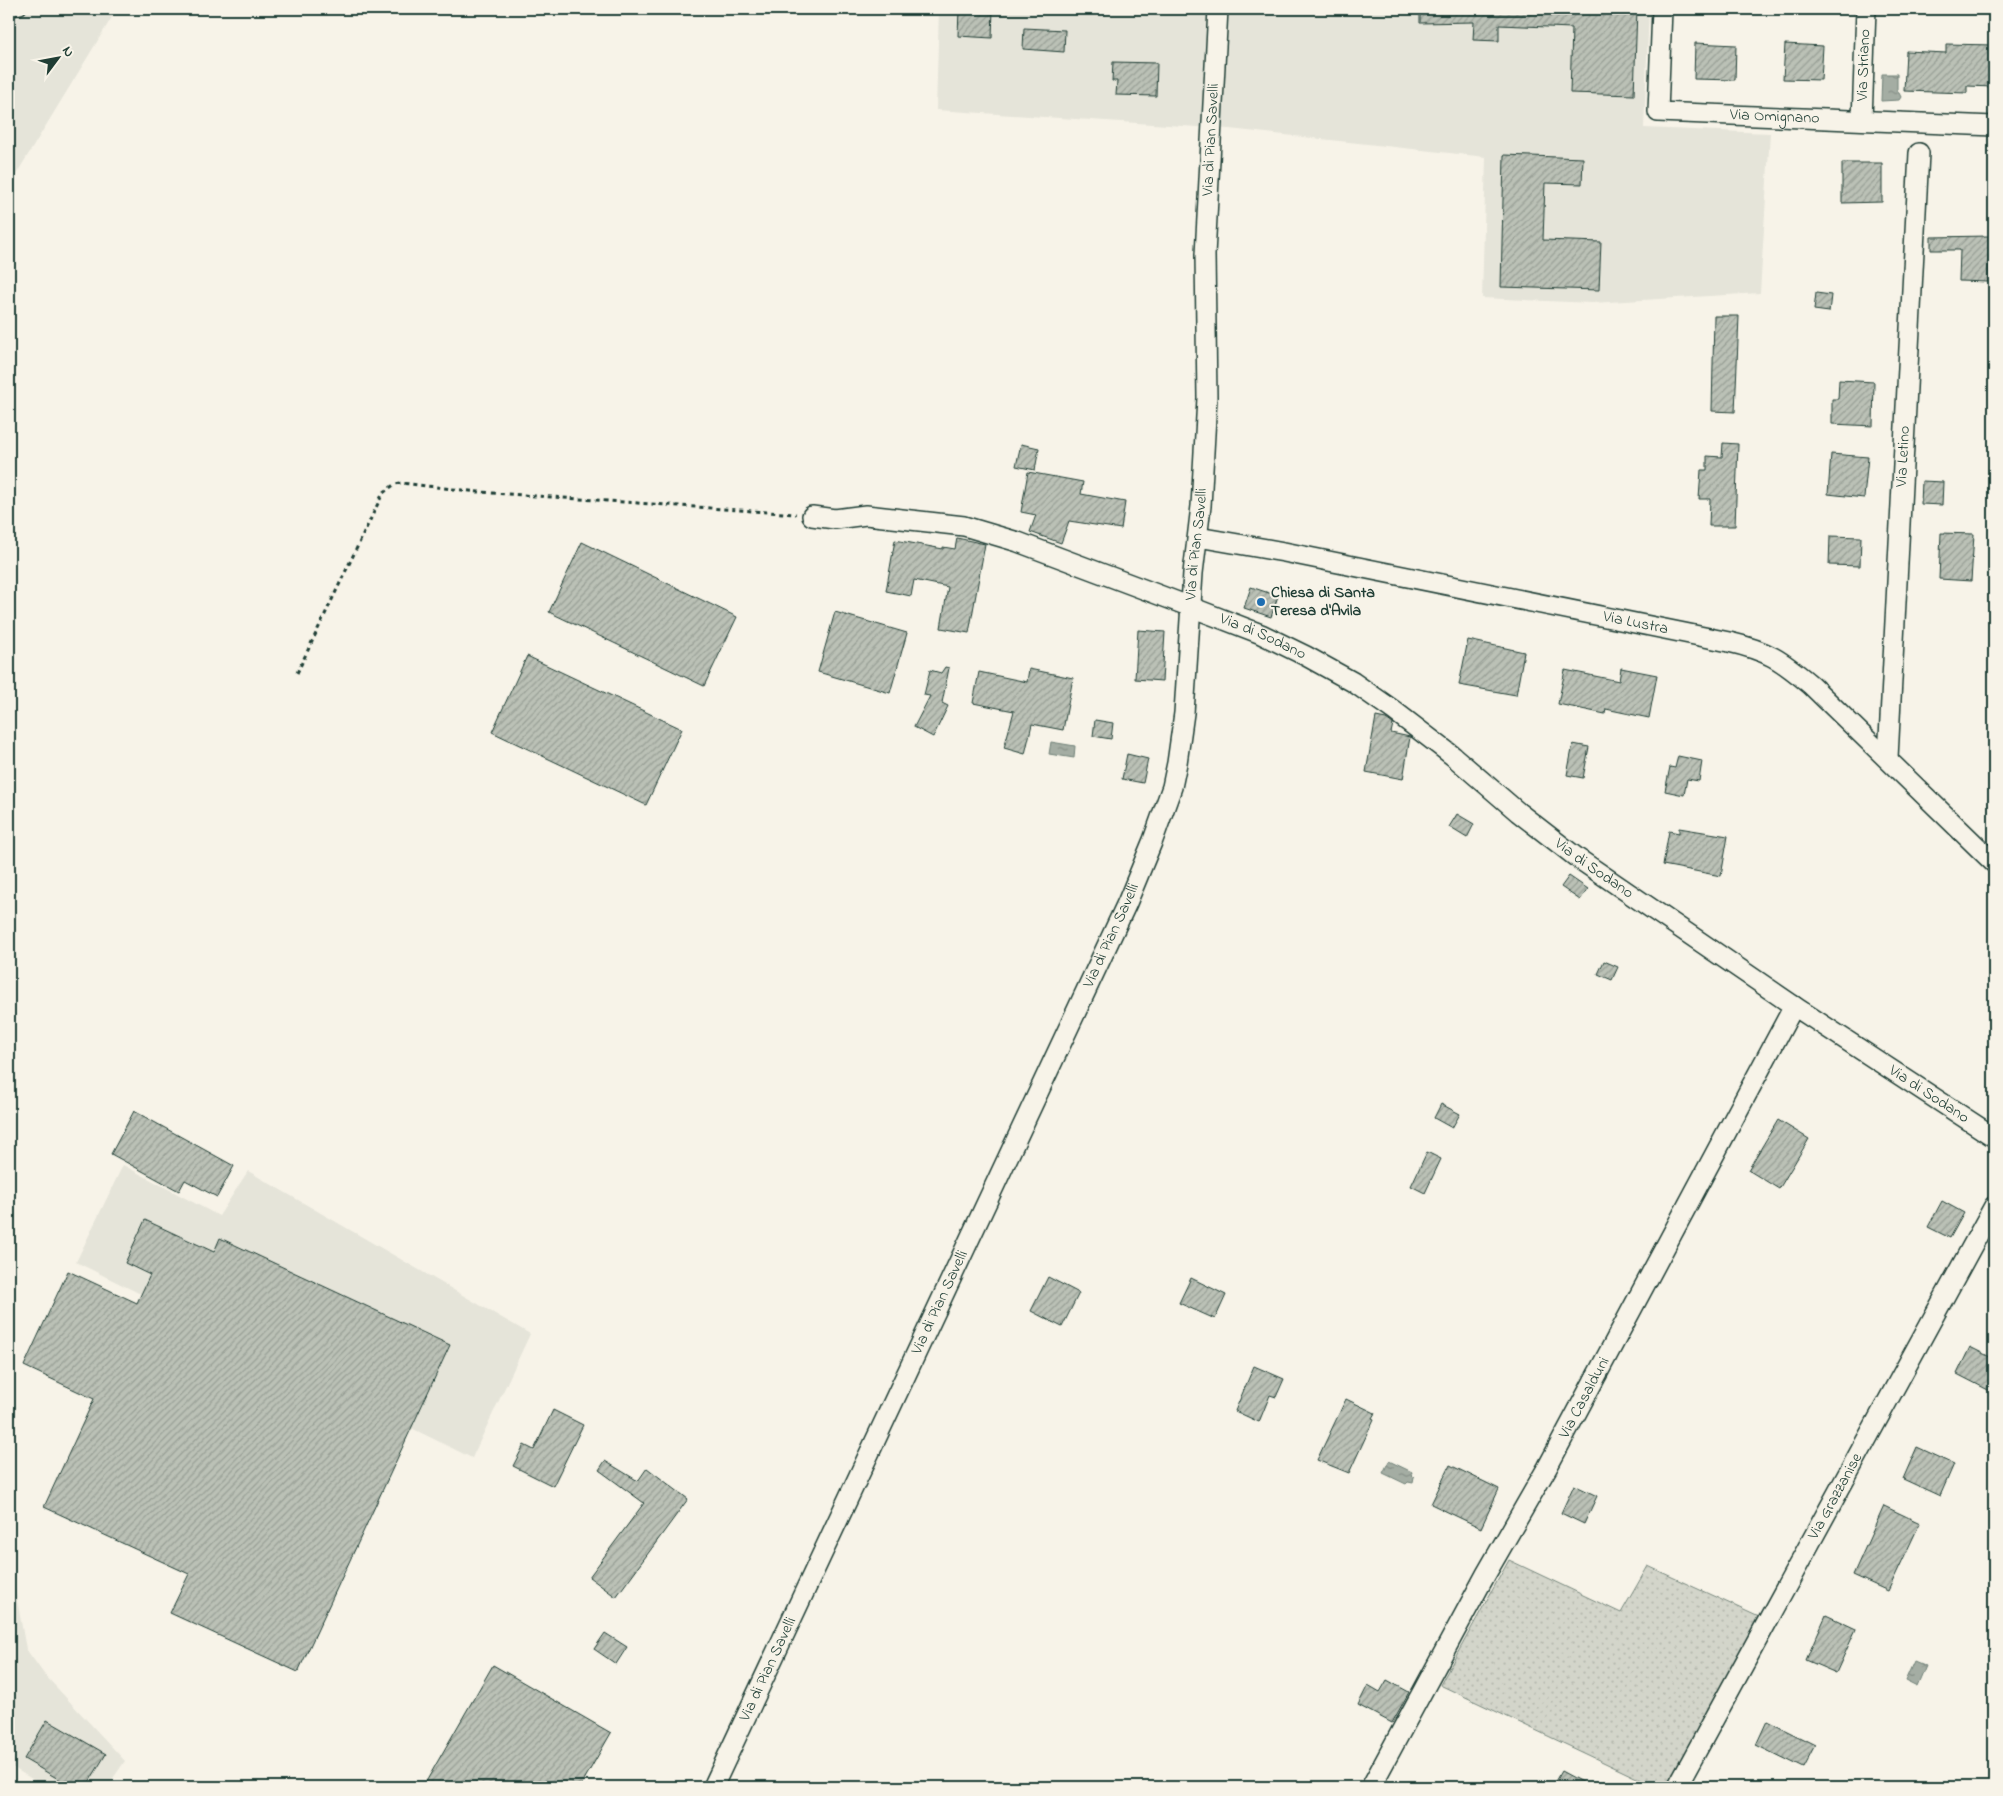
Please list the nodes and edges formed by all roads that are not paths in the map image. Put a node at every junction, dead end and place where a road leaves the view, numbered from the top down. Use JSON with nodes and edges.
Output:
{"nodes":[{"id":1,"x":21,"y":9,"type":"edge"},
{"id":2,"x":1218,"y":9,"type":"edge"},
{"id":3,"x":1662,"y":9,"type":"edge"},
{"id":4,"x":1866,"y":9,"type":"edge"},
{"id":5,"x":9,"y":12,"type":"edge"},
{"id":6,"x":1862,"y":120,"type":"junction"},
{"id":7,"x":1994,"y":126,"type":"edge"},
{"id":8,"x":1919,"y":154,"type":"dead end"},
{"id":9,"x":812,"y":516,"type":"road end"},
{"id":10,"x":1198,"y":537,"type":"junction"},
{"id":11,"x":1191,"y":607,"type":"junction"},
{"id":12,"x":1888,"y":758,"type":"junction"},
{"id":13,"x":1994,"y":863,"type":"edge"},
{"id":14,"x":1794,"y":1006,"type":"junction"},
{"id":15,"x":1994,"y":1137,"type":"edge"},
{"id":16,"x":1994,"y":1206,"type":"edge"},
{"id":17,"x":713,"y":1787,"type":"edge"},
{"id":18,"x":1371,"y":1787,"type":"edge"},
{"id":19,"x":1677,"y":1787,"type":"edge"}],
"edges":[{"from":1,"to":5,"type":"lane"},
{"from":2,"to":10,"type":"street","name":"Via di Pian Savelli"},
{"from":3,"to":6,"type":"street","name":"Via Omignano"},
{"from":4,"to":6,"type":"street","name":"Via Striano"},
{"from":6,"to":7,"type":"street","name":"Via Omignano"},
{"from":8,"to":12,"type":"street","name":"Via Letino"},
{"from":9,"to":11,"type":"street","name":"Via di Sodano"},
{"from":10,"to":11,"type":"street","name":"Via di Pian Savelli"},
{"from":10,"to":12,"type":"street","name":"Via Lustra"},
{"from":11,"to":14,"type":"street","name":"Via di Sodano"},
{"from":11,"to":17,"type":"street","name":"Via di Pian Savelli"},
{"from":12,"to":13,"type":"street","name":"Via Lustra"},
{"from":14,"to":15,"type":"street","name":"Via di Sodano"},
{"from":14,"to":18,"type":"street","name":"Via Casalduni"},
{"from":16,"to":19,"type":"street","name":"Via Grazzanise"}]}
